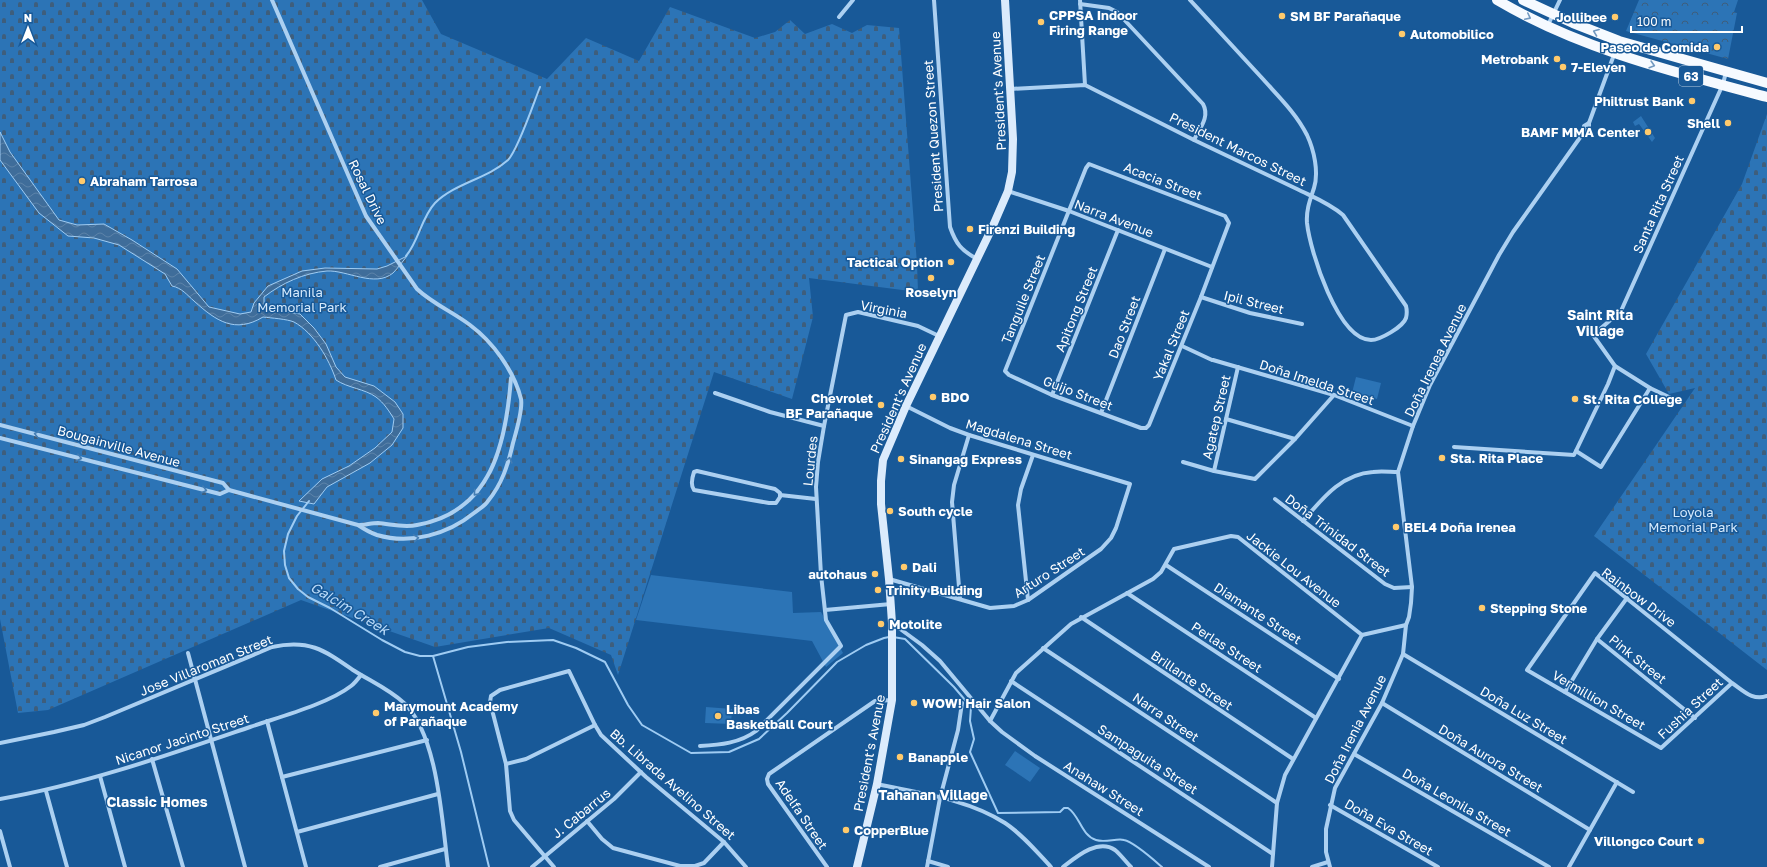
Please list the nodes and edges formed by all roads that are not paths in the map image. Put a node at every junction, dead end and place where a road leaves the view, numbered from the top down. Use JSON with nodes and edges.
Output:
{"nodes":[{"id":1,"x":272,"y":0,"type":"edge"},
{"id":2,"x":853,"y":0,"type":"edge"},
{"id":3,"x":934,"y":0,"type":"edge"},
{"id":4,"x":1005,"y":0,"type":"edge"},
{"id":5,"x":1190,"y":0,"type":"edge"},
{"id":6,"x":1497,"y":0,"type":"edge"},
{"id":7,"x":1523,"y":0,"type":"edge"},
{"id":8,"x":1560,"y":0,"type":"edge"},
{"id":9,"x":1080,"y":2,"type":"edge"},
{"id":10,"x":1553,"y":15,"type":"junction"},
{"id":11,"x":840,"y":17,"type":"dead end"},
{"id":12,"x":1548,"y":27,"type":"junction"},
{"id":13,"x":1619,"y":41,"type":"junction"},
{"id":14,"x":1615,"y":54,"type":"junction"},
{"id":15,"x":1726,"y":72,"type":"junction"},
{"id":16,"x":1767,"y":83,"type":"edge"},
{"id":17,"x":1723,"y":84,"type":"junction"},
{"id":18,"x":1085,"y":85,"type":"junction"},
{"id":19,"x":1010,"y":88,"type":"junction"},
{"id":20,"x":1767,"y":97,"type":"edge"},
{"id":21,"x":1194,"y":140,"type":"junction"},
{"id":22,"x":1008,"y":191,"type":"junction"},
{"id":23,"x":1311,"y":196,"type":"junction"},
{"id":24,"x":1069,"y":211,"type":"junction"},
{"id":25,"x":1118,"y":230,"type":"junction"},
{"id":26,"x":1165,"y":249,"type":"junction"},
{"id":27,"x":977,"y":259,"type":"junction"},
{"id":28,"x":1212,"y":267,"type":"junction"},
{"id":29,"x":1201,"y":297,"type":"junction"},
{"id":30,"x":846,"y":315,"type":"joint"},
{"id":31,"x":1302,"y":324,"type":"dead end"},
{"id":32,"x":940,"y":336,"type":"junction"},
{"id":33,"x":1182,"y":346,"type":"junction"},
{"id":34,"x":1615,"y":366,"type":"junction"},
{"id":35,"x":1238,"y":367,"type":"junction"},
{"id":36,"x":1005,"y":372,"type":"joint"},
{"id":37,"x":512,"y":376,"type":"junction"},
{"id":38,"x":1650,"y":388,"type":"junction"},
{"id":39,"x":715,"y":393,"type":"dead end"},
{"id":40,"x":1052,"y":395,"type":"junction"},
{"id":41,"x":1334,"y":395,"type":"junction"},
{"id":42,"x":1671,"y":398,"type":"dead end"},
{"id":43,"x":906,"y":406,"type":"junction"},
{"id":44,"x":1101,"y":413,"type":"junction"},
{"id":45,"x":1226,"y":419,"type":"junction"},
{"id":46,"x":0,"y":425,"type":"edge"},
{"id":47,"x":824,"y":426,"type":"junction"},
{"id":48,"x":1413,"y":426,"type":"junction"},
{"id":49,"x":1146,"y":428,"type":"joint"},
{"id":50,"x":969,"y":435,"type":"junction"},
{"id":51,"x":0,"y":438,"type":"edge"},
{"id":52,"x":1295,"y":438,"type":"junction"},
{"id":53,"x":1454,"y":446,"type":"dead end"},
{"id":54,"x":1576,"y":451,"type":"junction"},
{"id":55,"x":1033,"y":455,"type":"junction"},
{"id":56,"x":1183,"y":462,"type":"dead end"},
{"id":57,"x":1214,"y":471,"type":"junction"},
{"id":58,"x":1398,"y":472,"type":"junction"},
{"id":59,"x":1130,"y":484,"type":"joint"},
{"id":60,"x":229,"y":490,"type":"junction"},
{"id":61,"x":780,"y":495,"type":"junction"},
{"id":62,"x":816,"y":499,"type":"junction"},
{"id":63,"x":1275,"y":499,"type":"dead end"},
{"id":64,"x":1303,"y":521,"type":"junction"},
{"id":65,"x":358,"y":525,"type":"junction"},
{"id":66,"x":1166,"y":564,"type":"junction"},
{"id":67,"x":890,"y":579,"type":"junction"},
{"id":68,"x":1412,"y":587,"type":"junction"},
{"id":69,"x":1127,"y":593,"type":"junction"},
{"id":70,"x":1627,"y":598,"type":"junction"},
{"id":71,"x":960,"y":599,"type":"junction"},
{"id":72,"x":1028,"y":600,"type":"junction"},
{"id":73,"x":891,"y":604,"type":"junction"},
{"id":74,"x":825,"y":610,"type":"junction"},
{"id":75,"x":1081,"y":617,"type":"junction"},
{"id":76,"x":892,"y":623,"type":"junction"},
{"id":77,"x":1406,"y":625,"type":"junction"},
{"id":78,"x":1362,"y":635,"type":"junction"},
{"id":79,"x":1597,"y":639,"type":"junction"},
{"id":80,"x":1043,"y":648,"type":"junction"},
{"id":81,"x":188,"y":653,"type":"dead end"},
{"id":82,"x":1403,"y":654,"type":"junction"},
{"id":83,"x":1527,"y":670,"type":"joint"},
{"id":84,"x":362,"y":675,"type":"junction"},
{"id":85,"x":195,"y":679,"type":"junction"},
{"id":86,"x":1339,"y":679,"type":"junction"},
{"id":87,"x":1011,"y":681,"type":"junction"},
{"id":88,"x":1732,"y":682,"type":"junction"},
{"id":89,"x":1565,"y":692,"type":"junction"},
{"id":90,"x":1767,"y":696,"type":"edge"},
{"id":91,"x":892,"y":700,"type":"junction"},
{"id":92,"x":962,"y":703,"type":"dead end"},
{"id":93,"x":1382,"y":703,"type":"junction"},
{"id":94,"x":1316,"y":718,"type":"junction"},
{"id":95,"x":1695,"y":718,"type":"junction"},
{"id":96,"x":990,"y":720,"type":"junction"},
{"id":97,"x":267,"y":721,"type":"junction"},
{"id":98,"x":595,"y":725,"type":"junction"},
{"id":99,"x":212,"y":740,"type":"junction"},
{"id":100,"x":427,"y":740,"type":"junction"},
{"id":101,"x":0,"y":743,"type":"edge"},
{"id":102,"x":700,"y":746,"type":"dead end"},
{"id":103,"x":1662,"y":748,"type":"joint"},
{"id":104,"x":1354,"y":754,"type":"junction"},
{"id":105,"x":152,"y":759,"type":"junction"},
{"id":106,"x":1293,"y":759,"type":"junction"},
{"id":107,"x":506,"y":764,"type":"junction"},
{"id":108,"x":641,"y":772,"type":"junction"},
{"id":109,"x":100,"y":776,"type":"junction"},
{"id":110,"x":282,"y":776,"type":"junction"},
{"id":111,"x":1617,"y":782,"type":"junction"},
{"id":112,"x":877,"y":784,"type":"junction"},
{"id":113,"x":46,"y":791,"type":"junction"},
{"id":114,"x":1633,"y":792,"type":"dead end"},
{"id":115,"x":438,"y":794,"type":"junction"},
{"id":116,"x":940,"y":798,"type":"junction"},
{"id":117,"x":0,"y":799,"type":"edge"},
{"id":118,"x":1277,"y":803,"type":"junction"},
{"id":119,"x":1330,"y":805,"type":"junction"},
{"id":120,"x":587,"y":821,"type":"junction"},
{"id":121,"x":1590,"y":830,"type":"junction"},
{"id":122,"x":0,"y":832,"type":"edge"},
{"id":123,"x":297,"y":832,"type":"junction"},
{"id":124,"x":724,"y":842,"type":"junction"},
{"id":125,"x":445,"y":849,"type":"junction"},
{"id":126,"x":1273,"y":854,"type":"junction"},
{"id":127,"x":543,"y":856,"type":"junction"},
{"id":128,"x":1197,"y":860,"type":"junction"},
{"id":129,"x":928,"y":861,"type":"junction"},
{"id":130,"x":1328,"y":862,"type":"junction"},
{"id":131,"x":10,"y":867,"type":"edge"},
{"id":132,"x":67,"y":867,"type":"edge"},
{"id":133,"x":125,"y":867,"type":"edge"},
{"id":134,"x":183,"y":867,"type":"edge"},
{"id":135,"x":245,"y":867,"type":"edge"},
{"id":136,"x":306,"y":867,"type":"edge"},
{"id":137,"x":380,"y":867,"type":"edge"},
{"id":138,"x":448,"y":867,"type":"edge"},
{"id":139,"x":532,"y":867,"type":"edge"},
{"id":140,"x":554,"y":867,"type":"edge"},
{"id":141,"x":746,"y":867,"type":"edge"},
{"id":142,"x":826,"y":867,"type":"edge"},
{"id":143,"x":857,"y":867,"type":"edge"},
{"id":144,"x":927,"y":867,"type":"edge"},
{"id":145,"x":948,"y":867,"type":"edge"},
{"id":146,"x":1051,"y":867,"type":"edge"},
{"id":147,"x":1063,"y":867,"type":"edge"},
{"id":148,"x":1131,"y":867,"type":"edge"},
{"id":149,"x":1199,"y":867,"type":"edge"},
{"id":150,"x":1209,"y":867,"type":"edge"},
{"id":151,"x":1272,"y":867,"type":"edge"},
{"id":152,"x":1312,"y":867,"type":"edge"},
{"id":153,"x":1330,"y":867,"type":"edge"},
{"id":154,"x":1438,"y":867,"type":"edge"},
{"id":155,"x":1549,"y":867,"type":"edge"},
{"id":156,"x":1569,"y":867,"type":"edge"}],
"edges":[{"from":1,"to":37,"type":"street","name":"Rosal Drive"},
{"from":2,"to":11,"type":"street"},
{"from":3,"to":27,"type":"street","name":"President Quezon Street"},
{"from":4,"to":19,"type":"street","name":"President's Avenue"},
{"from":5,"to":23,"type":"street"},
{"from":6,"to":12,"type":"main road","number":"63","one_way":true},
{"from":7,"to":10,"type":"main road","number":"63"},
{"from":8,"to":10,"type":"street"},
{"from":9,"to":18,"type":"street"},
{"from":9,"to":21,"type":"street"},
{"from":10,"to":12,"type":"street"},
{"from":13,"to":10,"type":"main road","number":"63","one_way":true},
{"from":12,"to":14,"type":"main road","number":"63"},
{"from":13,"to":14,"type":"street","name":"Doña Irenea Avenue"},
{"from":13,"to":15,"type":"main road","number":"63"},
{"from":14,"to":17,"type":"main road","number":"63","one_way":true},
{"from":14,"to":48,"type":"street","name":"Doña Irenea Avenue"},
{"from":15,"to":16,"type":"main road","number":"63"},
{"from":15,"to":17,"type":"street","name":"Santa Rita Street"},
{"from":17,"to":20,"type":"main road","number":"63"},
{"from":17,"to":34,"type":"street","name":"Santa Rita Street"},
{"from":18,"to":19,"type":"street","name":"President Marcos Street"},
{"from":18,"to":21,"type":"street","name":"President Marcos Street"},
{"from":19,"to":22,"type":"street","name":"President's Avenue"},
{"from":21,"to":23,"type":"street","name":"President Marcos Street"},
{"from":22,"to":24,"type":"street","name":"Narra Avenue"},
{"from":22,"to":27,"type":"street","name":"President's Avenue"},
{"from":23,"to":23,"type":"street","name":"President Marcos Street"},
{"from":24,"to":25,"type":"street","name":"Narra Avenue"},
{"from":24,"to":28,"type":"street","name":"Acacia Street"},
{"from":24,"to":36,"type":"street","name":"Tanguile Street"},
{"from":25,"to":26,"type":"street","name":"Narra Avenue"},
{"from":25,"to":40,"type":"street","name":"Apitong Street"},
{"from":26,"to":28,"type":"street","name":"Narra Avenue"},
{"from":26,"to":44,"type":"street","name":"Dao Street"},
{"from":27,"to":32,"type":"street","name":"President's Avenue"},
{"from":28,"to":29,"type":"street","name":"Yakal Street"},
{"from":29,"to":31,"type":"street","name":"Ipil Street"},
{"from":29,"to":33,"type":"street","name":"Yakal Street"},
{"from":30,"to":32,"type":"street","name":"Virginia"},
{"from":30,"to":47,"type":"street","name":"Lourdes"},
{"from":32,"to":43,"type":"street","name":"President's Avenue"},
{"from":33,"to":35,"type":"street","name":"Doña Imelda Street"},
{"from":33,"to":49,"type":"street","name":"Yakal Street"},
{"from":34,"to":38,"type":"street"},
{"from":34,"to":54,"type":"street"},
{"from":35,"to":41,"type":"street","name":"Doña Imelda Street"},
{"from":35,"to":45,"type":"street","name":"Agatep Street"},
{"from":36,"to":40,"type":"street","name":"Guijo Street"},
{"from":37,"to":65,"type":"street","one_way":true},
{"from":65,"to":37,"type":"street","name":"Rosal Drive","one_way":true},
{"from":38,"to":42,"type":"street"},
{"from":38,"to":54,"type":"street"},
{"from":39,"to":47,"type":"street"},
{"from":40,"to":44,"type":"street","name":"Guijo Street"},
{"from":41,"to":48,"type":"street","name":"Doña Imelda Street"},
{"from":41,"to":52,"type":"street"},
{"from":43,"to":50,"type":"street","name":"Magdalena Street"},
{"from":43,"to":67,"type":"street","name":"President's Avenue"},
{"from":44,"to":49,"type":"street","name":"Guijo Street"},
{"from":45,"to":52,"type":"street"},
{"from":45,"to":57,"type":"street","name":"Agatep Street"},
{"from":60,"to":46,"type":"street","name":"Bougainville Avenue","one_way":true},
{"from":47,"to":62,"type":"street","name":"Lourdes"},
{"from":48,"to":58,"type":"street","name":"Doña Irenea Avenue"},
{"from":50,"to":55,"type":"street","name":"Magdalena Street"},
{"from":50,"to":71,"type":"street"},
{"from":51,"to":60,"type":"street","name":"Bougainville Avenue","one_way":true},
{"from":52,"to":57,"type":"street"},
{"from":53,"to":54,"type":"street"},
{"from":55,"to":59,"type":"street","name":"Magdalena Street"},
{"from":55,"to":72,"type":"street"},
{"from":56,"to":57,"type":"street"},
{"from":58,"to":64,"type":"street"},
{"from":58,"to":68,"type":"street","name":"Doña Irenea Avenue"},
{"from":59,"to":72,"type":"street","name":"Arturo Street"},
{"from":60,"to":65,"type":"street","name":"Bougainville Avenue"},
{"from":61,"to":61,"type":"street"},
{"from":61,"to":62,"type":"street"},
{"from":62,"to":74,"type":"street","name":"Lourdes"},
{"from":63,"to":64,"type":"street","name":"Doña Trinidad Street"},
{"from":64,"to":68,"type":"street","name":"Doña Trinidad Street"},
{"from":66,"to":69,"type":"street","name":"Jackie Lou Avenue"},
{"from":66,"to":78,"type":"street","name":"Jackie Lou Avenue"},
{"from":66,"to":86,"type":"street","name":"Diamante Street"},
{"from":67,"to":71,"type":"street","name":"Arturo Street"},
{"from":67,"to":73,"type":"street","name":"President's Avenue"},
{"from":68,"to":77,"type":"street","name":"Doña Irenea Avenue"},
{"from":69,"to":75,"type":"street","name":"Jackie Lou Avenue"},
{"from":69,"to":94,"type":"street","name":"Perlas Street"},
{"from":70,"to":79,"type":"street"},
{"from":70,"to":83,"type":"street","name":"Rainbow Drive"},
{"from":70,"to":88,"type":"street","name":"Rainbow Drive"},
{"from":71,"to":72,"type":"street","name":"Arturo Street"},
{"from":73,"to":74,"type":"street"},
{"from":73,"to":76,"type":"street","name":"President's Avenue"},
{"from":74,"to":102,"type":"street","name":"Lourdes"},
{"from":75,"to":80,"type":"street","name":"Jackie Lou Avenue"},
{"from":75,"to":106,"type":"street","name":"Brillante Street"},
{"from":76,"to":91,"type":"street","name":"President's Avenue"},
{"from":76,"to":96,"type":"street"},
{"from":77,"to":78,"type":"street"},
{"from":77,"to":82,"type":"street","name":"Doña Irenia Avenue"},
{"from":78,"to":86,"type":"street"},
{"from":79,"to":89,"type":"street","name":"Pink Street"},
{"from":79,"to":95,"type":"street","name":"Pink Street"},
{"from":80,"to":87,"type":"street","name":"Jackie Lou Avenue"},
{"from":80,"to":118,"type":"street","name":"Narra Street"},
{"from":81,"to":85,"type":"street"},
{"from":82,"to":93,"type":"street","name":"Doña Irenia Avenue"},
{"from":82,"to":111,"type":"street","name":"Doña Luz Street"},
{"from":83,"to":89,"type":"street","name":"Vermillion Street"},
{"from":84,"to":85,"type":"street","name":"Jose Villaroman Street"},
{"from":84,"to":97,"type":"street","name":"Nicanor Jacinto Street"},
{"from":84,"to":100,"type":"street","name":"Jose Villaroman Street"},
{"from":85,"to":99,"type":"street"},
{"from":85,"to":101,"type":"street","name":"Jose Villaroman Street"},
{"from":86,"to":94,"type":"street"},
{"from":87,"to":96,"type":"street","name":"Jackie Lou Avenue"},
{"from":87,"to":126,"type":"street","name":"Sampaguita Street"},
{"from":88,"to":90,"type":"street","name":"Rainbow Drive"},
{"from":88,"to":95,"type":"street","name":"Fushia Street"},
{"from":89,"to":103,"type":"street","name":"Vermillion Street"},
{"from":91,"to":112,"type":"street","name":"President's Avenue"},
{"from":91,"to":142,"type":"street","name":"Adelfa Street"},
{"from":92,"to":116,"type":"street"},
{"from":93,"to":104,"type":"street","name":"Doña Irenia Avenue"},
{"from":93,"to":121,"type":"street","name":"Doña Aurora Street"},
{"from":94,"to":106,"type":"street"},
{"from":95,"to":103,"type":"street","name":"Fushia Street"},
{"from":96,"to":128,"type":"street","name":"Anahaw Street"},
{"from":97,"to":99,"type":"street","name":"Nicanor Jacinto Street"},
{"from":97,"to":110,"type":"street"},
{"from":98,"to":107,"type":"street"},
{"from":98,"to":107,"type":"street","name":"Bb. Librada Avelino Street"},
{"from":98,"to":108,"type":"street","name":"Bb. Librada Avelino Street"},
{"from":99,"to":105,"type":"street","name":"Nicanor Jacinto Street"},
{"from":99,"to":135,"type":"street"},
{"from":100,"to":110,"type":"street"},
{"from":100,"to":115,"type":"street","name":"Jose Villaroman Street"},
{"from":104,"to":119,"type":"street","name":"Doña Irenia Avenue"},
{"from":104,"to":155,"type":"street","name":"Doña Leonila Street"},
{"from":105,"to":109,"type":"street","name":"Nicanor Jacinto Street"},
{"from":105,"to":134,"type":"street"},
{"from":106,"to":118,"type":"street"},
{"from":107,"to":127,"type":"street"},
{"from":108,"to":120,"type":"street","name":"J. Cabarrus"},
{"from":108,"to":124,"type":"street","name":"Bb. Librada Avelino Street"},
{"from":109,"to":113,"type":"street","name":"Nicanor Jacinto Street"},
{"from":109,"to":133,"type":"street"},
{"from":110,"to":123,"type":"street"},
{"from":111,"to":114,"type":"street","name":"Doña Luz Street"},
{"from":111,"to":121,"type":"street"},
{"from":112,"to":116,"type":"street"},
{"from":112,"to":143,"type":"street","name":"President's Avenue"},
{"from":113,"to":117,"type":"street","name":"Nicanor Jacinto Street"},
{"from":113,"to":132,"type":"street"},
{"from":115,"to":123,"type":"street"},
{"from":115,"to":125,"type":"street","name":"Jose Villaroman Street"},
{"from":116,"to":129,"type":"street"},
{"from":116,"to":146,"type":"street"},
{"from":118,"to":126,"type":"street"},
{"from":119,"to":130,"type":"street","name":"Doña Irenia Avenue"},
{"from":119,"to":154,"type":"street","name":"Doña Eva Street"},
{"from":120,"to":124,"type":"street"},
{"from":120,"to":127,"type":"street","name":"J. Cabarrus"},
{"from":121,"to":156,"type":"street"},
{"from":122,"to":131,"type":"street"},
{"from":123,"to":136,"type":"street"},
{"from":124,"to":141,"type":"street","name":"Bb. Librada Avelino Street"},
{"from":125,"to":137,"type":"street"},
{"from":125,"to":138,"type":"street","name":"Jose Villaroman Street"},
{"from":126,"to":151,"type":"street"},
{"from":127,"to":139,"type":"street","name":"J. Cabarrus"},
{"from":127,"to":140,"type":"street"},
{"from":128,"to":149,"type":"street"},
{"from":128,"to":150,"type":"street","name":"Anahaw Street"},
{"from":129,"to":144,"type":"street"},
{"from":129,"to":145,"type":"street"},
{"from":130,"to":152,"type":"street"},
{"from":130,"to":153,"type":"street","name":"Doña Irenia Avenue"},
{"from":147,"to":148,"type":"street"}]}
